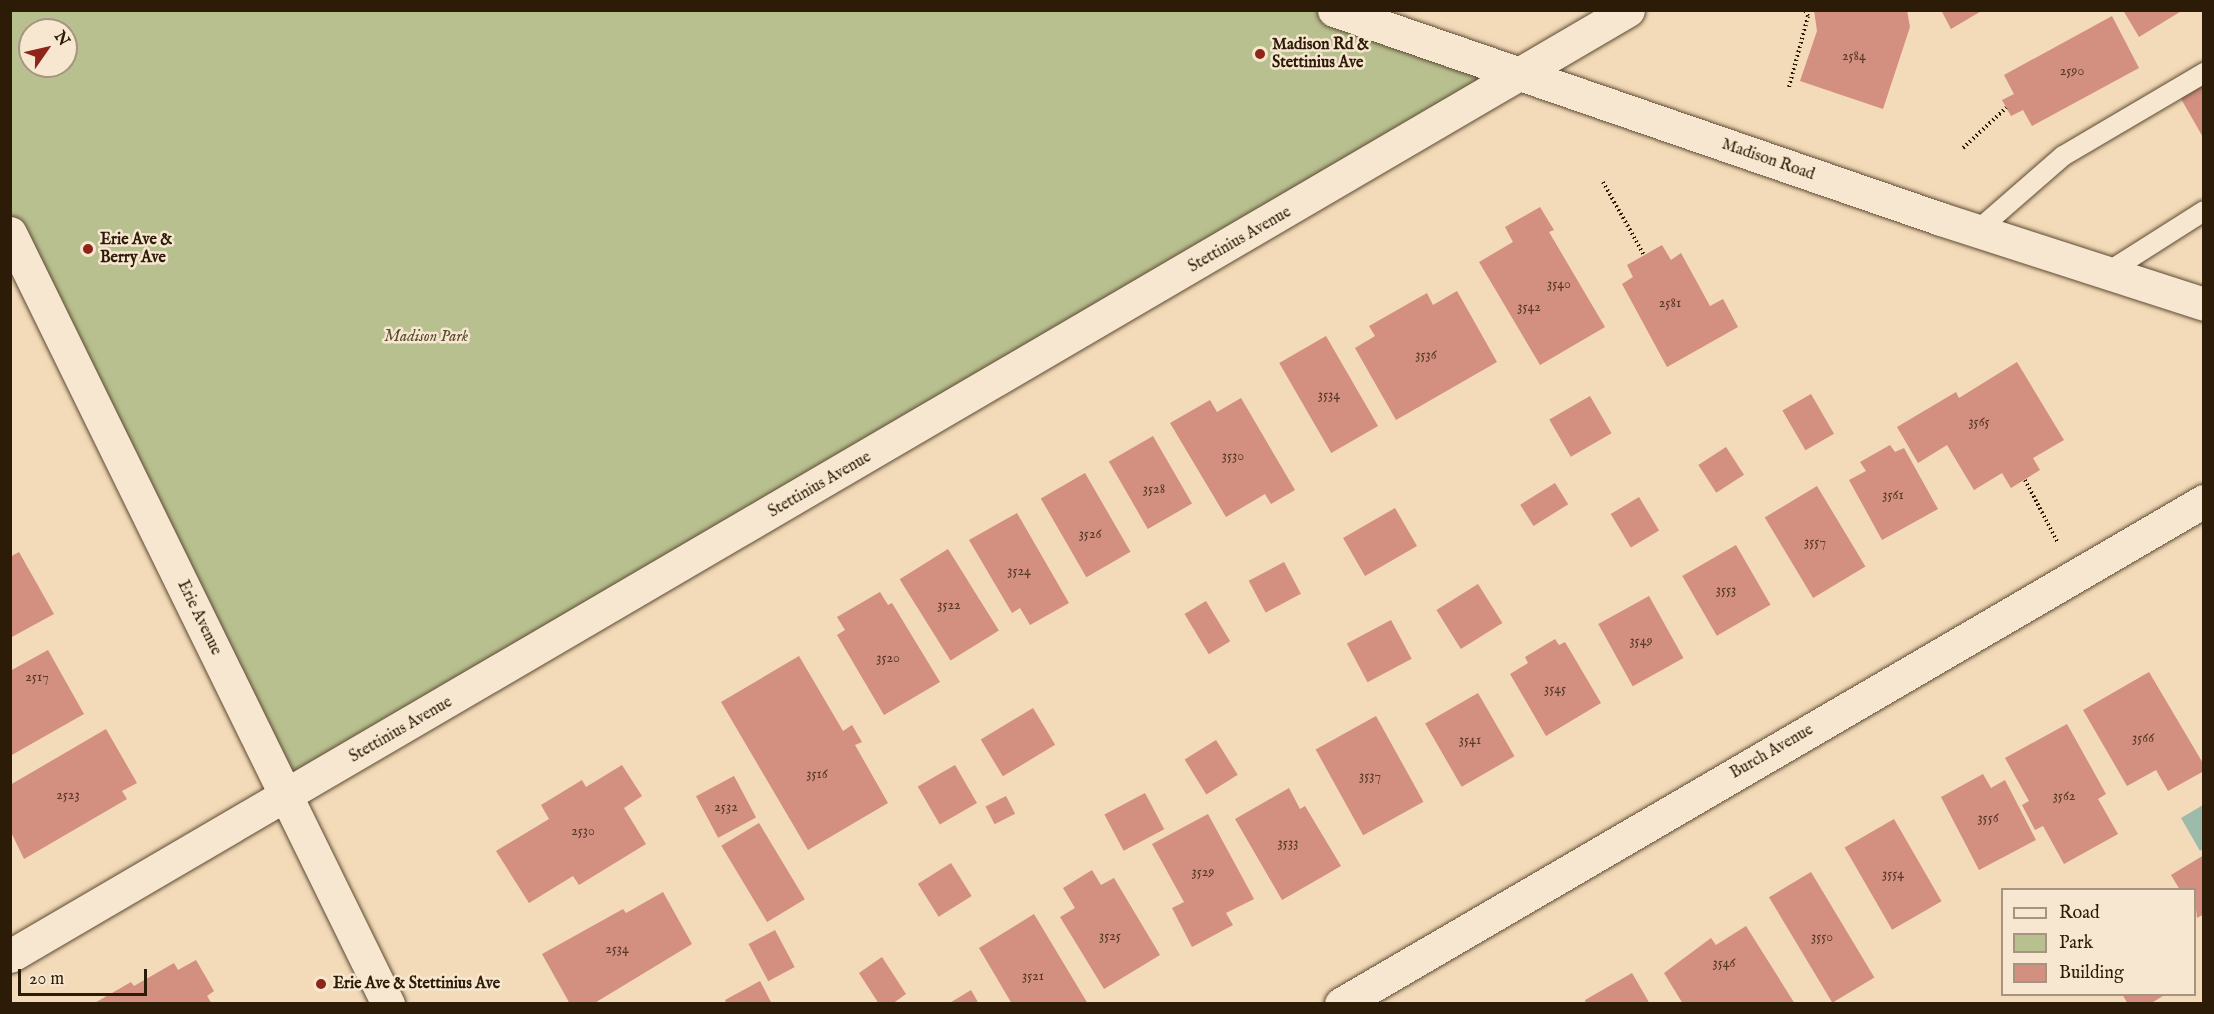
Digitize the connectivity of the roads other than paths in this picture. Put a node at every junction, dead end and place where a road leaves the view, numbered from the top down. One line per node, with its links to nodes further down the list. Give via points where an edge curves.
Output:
1 (1334, 10): 4 (street, Madison Road)
2 (1628, 10): 4 (street, Stettinius Avenue)
3 (2204, 73): 6 (lane, via 2063,156)
4 (1518, 74): 6 (street, Madison Road); 11 (street, Stettinius Avenue)
5 (2204, 212): 8 (lane)
6 (1977, 231): 8 (street, Madison Road)
7 (10, 232): 11 (street, Erie Avenue)
8 (2108, 272): 9 (street, Madison Road)
9 (2204, 304)
10 (2204, 501): 14 (street, Burch Avenue)
11 (287, 797): 12 (street, Stettinius Avenue); 13 (street, Erie Avenue)
12 (10, 956)
13 (388, 1004)
14 (1341, 1004)

